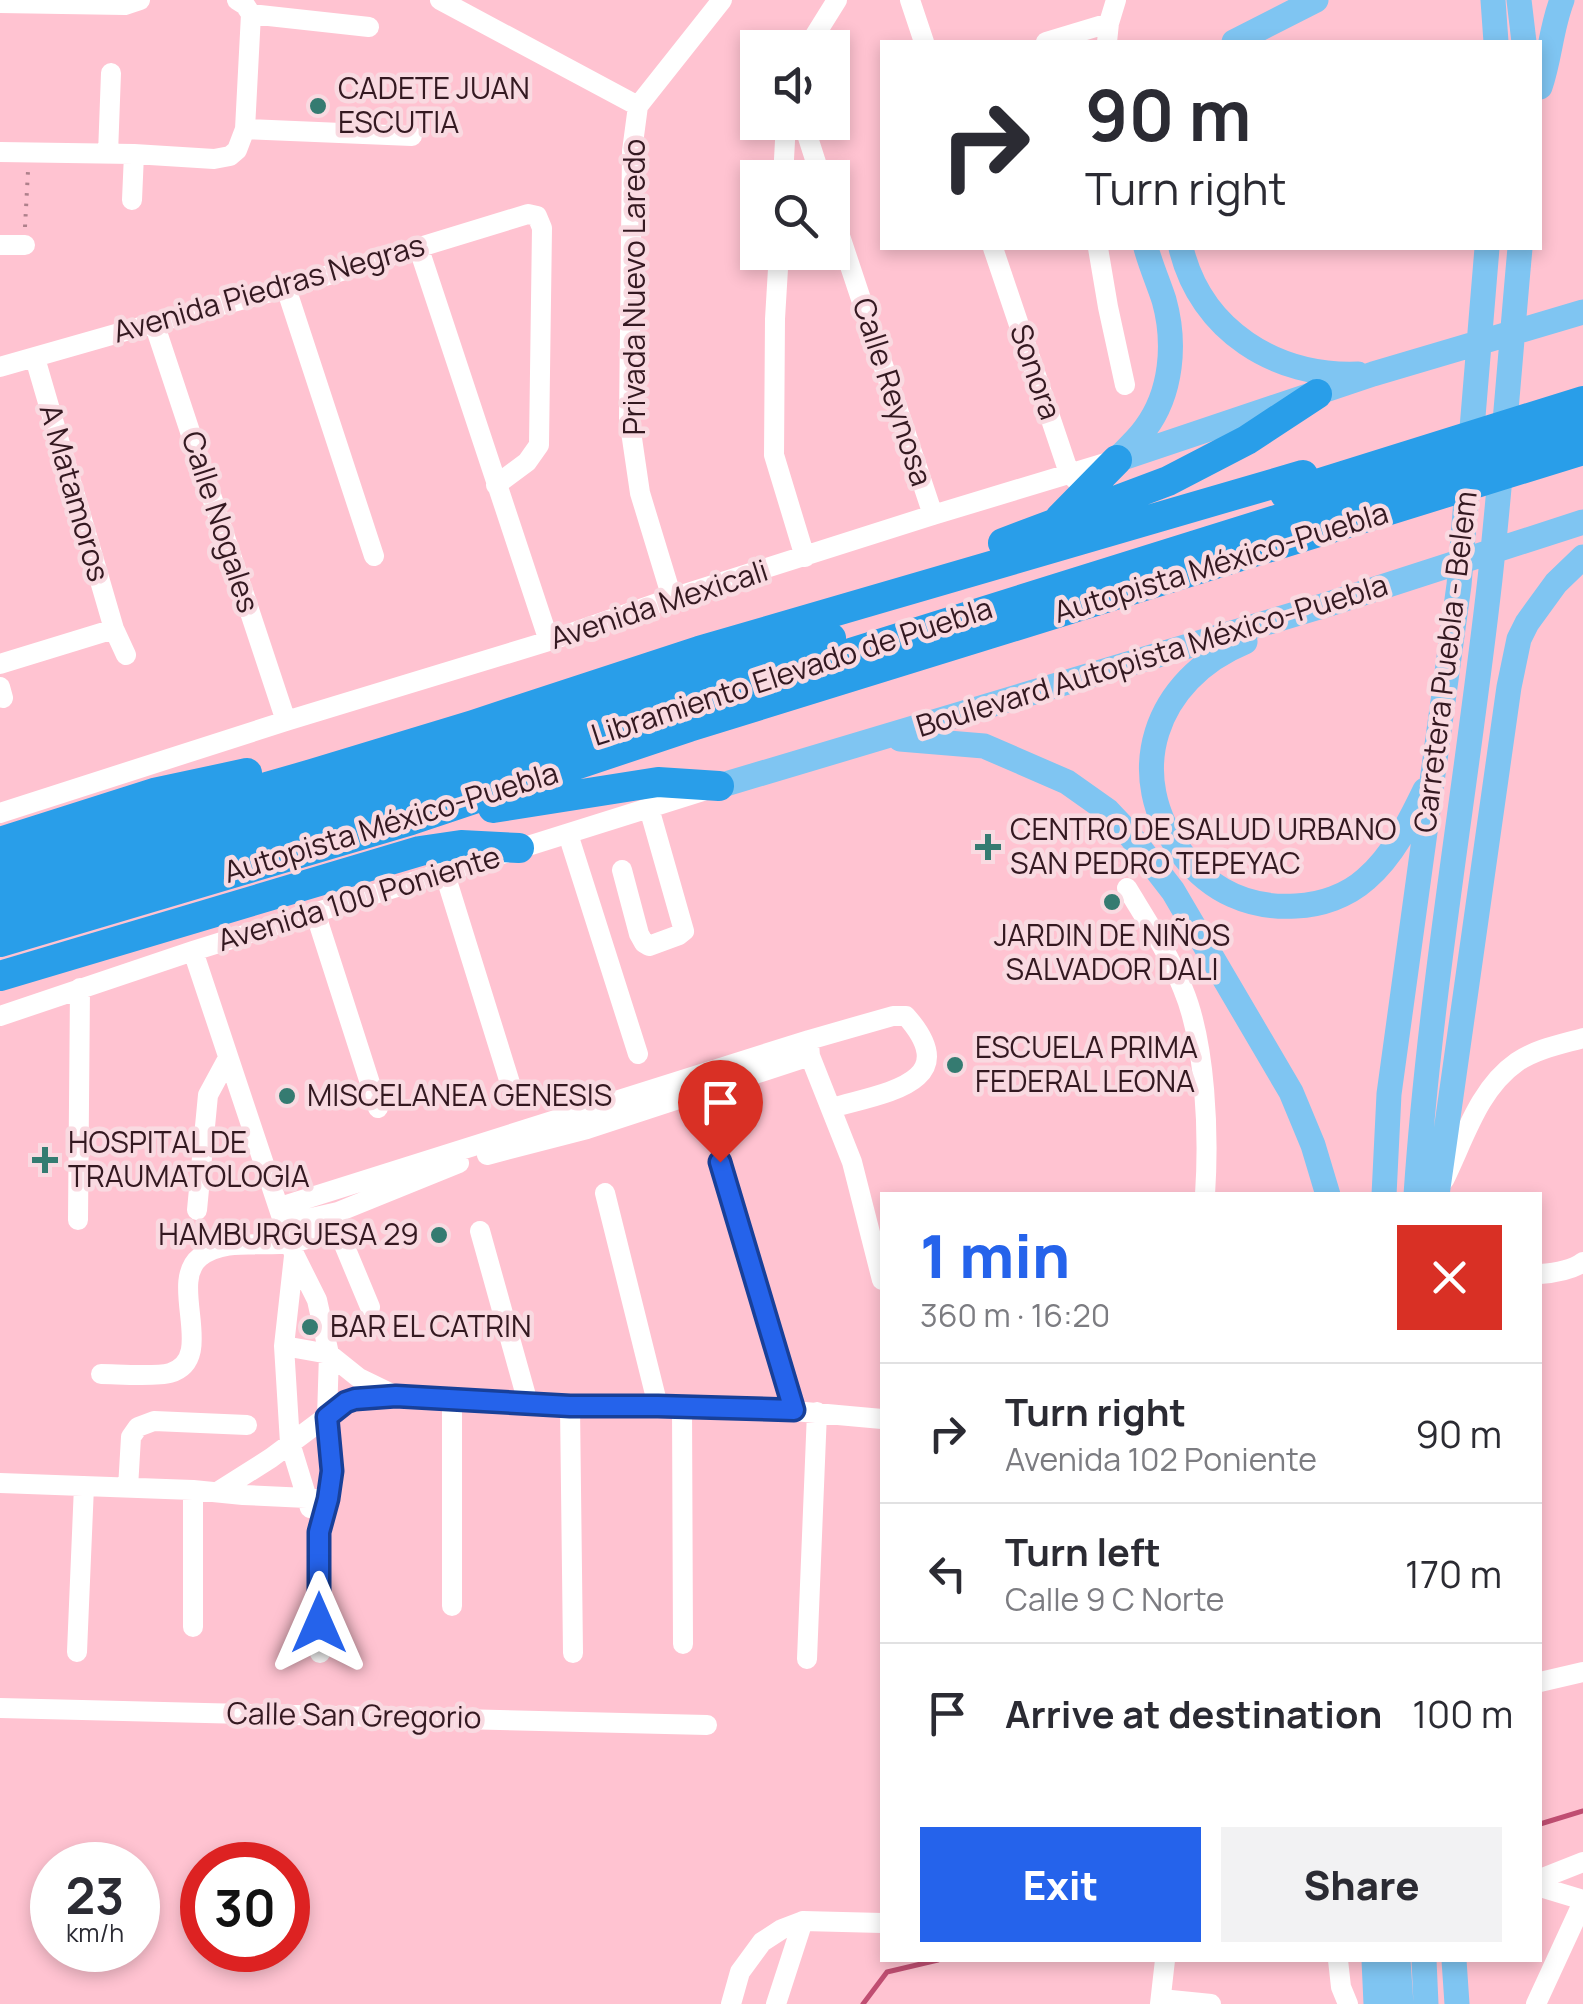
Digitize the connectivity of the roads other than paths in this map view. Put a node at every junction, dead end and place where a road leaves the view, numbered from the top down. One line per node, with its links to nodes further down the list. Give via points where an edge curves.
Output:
1 (140, 0): 9 (street)
2 (440, 0): 22 (street)
3 (722, 0): 22 (street, Privada Nuevo Laredo)
4 (837, 0): 13 (street)
5 (910, 0): 15 (street)
6 (1116, 0): 14 (street)
7 (1316, 0): 17 (main road)
8 (1562, 0): 21 (main road)
9 (0, 3)
10 (1507, 6): 18 (main road); 19 (main road)
11 (244, 7): 12 (street); 23 (street)
12 (369, 27)
13 (818, 30)
14 (1108, 33): 16 (street)
15 (923, 40)
16 (1060, 40)
17 (1238, 40)
18 (1497, 40)
19 (1523, 40)
20 (111, 73): 26 (street)
21 (1542, 82)
22 (638, 106): 61 (street, Privada Nuevo Laredo, via 629,418 640,494)
23 (245, 129): 24 (street); 27 (street, via 230,156)
24 (412, 136)
25 (0, 152): 26 (street)
26 (108, 154): 27 (street)
27 (134, 154): 28 (street)
28 (132, 200)
29 (0, 245): 30 (street)
30 (24, 245)
31 (418, 246): 40 (street, Avenida Piedras Negras); 54 (street); 54 (street, Avenida Piedras Negras, via 528,214 542,228 539,445 528,462)
32 (994, 250): 53 (street, Sonora)
33 (1098, 250): 46 (street)
34 (1147, 250): 52 (main road, via 1168,320 1171,358 1154,414)
35 (1182, 250): 45 (main road, via 1208,305 1253,349 1304,369)
36 (1487, 250): 71 (main road, Carretera Puebla - Belem, via 1459,586)
37 (1520, 250): 102 (main road, Carretera Puebla - Belem, via 1490,578 1426,1088)
38 (850, 266): 55 (street, Calle Reynosa)
39 (778, 270): 59 (street, via 774,456)
40 (286, 288): 42 (street, Avenida Piedras Negras); 58 (street)
41 (1583, 312): 45 (main road)
42 (154, 322): 43 (street, Avenida Piedras Negras); 69 (street, Calle Nogales)
43 (35, 358): 44 (street, Avenida Piedras Negras); 63 (street, A Matamoros)
44 (0, 367)
45 (1373, 374): 48 (main road)
46 (1125, 385)
47 (1583, 390): 65 (highway, Autopista México-Puebla)
48 (1317, 394): 52 (main road); 57 (highway, via 1210,461)
49 (1583, 401): 83 (highway, Libramiento Elevado de Puebla)
50 (1583, 424): 85 (highway, Libramiento Elevado de Puebla)
51 (1583, 450): 75 (highway, Autopista México-Puebla, via 690,726)
52 (1117, 460): 53 (highway)
53 (1078, 482): 55 (street, Avenida Mexicali); 57 (highway)
54 (496, 484): 64 (street)
55 (933, 514): 59 (street, Avenida Mexicali)
56 (1583, 522): 62 (main road, Boulevard Autopista México-Puebla)
57 (1054, 525): 65 (highway, via 728,635)
58 (374, 556)
59 (806, 557): 61 (street, Avenida Mexicali)
60 (1583, 557): 103 (main road, via 1556,583 1519,640)
61 (672, 598): 64 (street, Avenida Mexicali)
62 (1328, 604): 70 (main road, Boulevard Autopista México-Puebla); 71 (main road, via 1222,652 1191,675 1170,704 1156,734 1152,773 1161,818 1177,848 1206,880 1244,900 1274,907 1332,899 1358,886 1385,858)
63 (114, 629): 66 (street, A Matamoros); 67 (street)
64 (549, 641): 69 (street, Avenida Mexicali)
65 (700, 652): 68 (highway, Autopista México-Puebla)
66 (126, 655)
67 (0, 664)
68 (594, 684): 77 (highway, via 154,793); 79 (highway, Autopista México-Puebla, via 472,726)
69 (286, 721): 74 (street, Avenida Mexicali)
70 (885, 738): 72 (main road, Boulevard Autopista México-Puebla); 101 (main road, via 984,746 1067,782 1125,829 1173,891 1291,1092)
71 (1436, 762): 99 (main road, Carretera Puebla - Belem, via 1389,1094)
72 (719, 786): 73 (street, Avenida 100 Poniente); 75 (highway, via 658,782)
73 (649, 808): 76 (street, Avenida 100 Poniente); 80 (street, via 684,932 644,943)
74 (0, 813)
75 (411, 820): 86 (highway, Autopista México-Puebla)
76 (568, 834): 78 (street, Avenida 100 Poniente); 93 (street)
77 (0, 842)
78 (519, 848): 81 (street, Avenida 100 Poniente); 88 (highway, via 420,851)
79 (0, 863)
80 (622, 870)
81 (444, 871): 84 (street, Avenida 100 Poniente); 95 (street)
82 (1127, 888): 100 (street, via 1184,990 1196,1032)
83 (0, 893)
84 (315, 912): 87 (street, Avenida 100 Poniente); 96 (street)
85 (0, 919)
86 (0, 942)
87 (193, 951): 89 (street, Avenida 100 Poniente); 94 (street)
88 (0, 976)
89 (80, 988): 90 (street, Avenida 100 Poniente); 107 (street)
90 (0, 1016)
91 (1583, 1038): 104 (street, via 1530,1055 1496,1081)
92 (809, 1048): 97 (street); 97 (street, via 893,1016 906,1016 922,1040 928,1060 917,1080); 108 (street)
93 (638, 1054)
94 (228, 1058): 106 (street, via 208,1095); 108 (street)
95 (510, 1083)
96 (378, 1108)
97 (832, 1108): 111 (street)
98 (720, 1162): 123 (street)
99 (1383, 1191)
100 (1204, 1192)
101 (1327, 1192)
102 (1430, 1192)
103 (1430, 1192)
104 (1431, 1192)
105 (605, 1193): 121 (street)
106 (197, 1210)
107 (78, 1220)
108 (287, 1232): 113 (street, via 340,1236); 114 (street); 115 (street, via 317,1300); 116 (street, via 197,1259 189,1272 193,1336 185,1364 170,1373)
109 (480, 1232): 119 (street)
110 (1583, 1262): 112 (street)
111 (880, 1272)
112 (1542, 1274)
113 (370, 1307)
114 (284, 1346): 115 (street); 128 (street)
115 (328, 1354): 117 (street); 125 (street)
116 (100, 1374)
117 (396, 1396): 118 (street); 125 (street, via 355,1399)
118 (452, 1398): 119 (street); 135 (street)
119 (528, 1404): 120 (street)
120 (570, 1406): 121 (street); 139 (street)
121 (658, 1406): 122 (street)
122 (682, 1407): 123 (street); 137 (street)
123 (794, 1410): 124 (street)
124 (817, 1412): 126 (street); 141 (street)
125 (327, 1417): 128 (street); 134 (street, via 332,1471)
126 (880, 1419)
127 (248, 1425): 131 (street, via 154,1421 138,1427 131,1437)
128 (290, 1443): 133 (street); 134 (street)
129 (0, 1483): 130 (street)
130 (84, 1486): 131 (street); 138 (street)
131 (128, 1488): 132 (street)
132 (193, 1490): 133 (street); 136 (street)
133 (219, 1491): 134 (street)
134 (317, 1499): 140 (street)
135 (452, 1606)
136 (193, 1627)
137 (683, 1644)
138 (77, 1652)
139 (572, 1652)
140 (320, 1653)
141 (807, 1658)
142 (1583, 1672): 143 (street)
143 (1542, 1682)
144 (0, 1708): 145 (street, Calle San Gregorio)
145 (707, 1725)
146 (1583, 1862): 147 (street)
147 (1542, 1877)
148 (1542, 1887): 149 (street)
149 (1583, 1901): 167 (street)
150 (879, 1917): 151 (street)
151 (803, 1921): 159 (street, via 762,1942 740,1972); 160 (street)
152 (1164, 1962): 158 (street)
153 (1338, 1962): 162 (street)
154 (1374, 1962): 163 (main road)
155 (1398, 1962): 164 (main road)
156 (1424, 1962): 165 (main road)
157 (1454, 1962): 166 (main road)
158 (1160, 2001): 161 (street)
159 (731, 2004)
160 (776, 2004)
161 (1211, 2004)
162 (1348, 2004)
163 (1376, 2004)
164 (1401, 2004)
165 (1426, 2004)
166 (1457, 2004)
167 (1536, 2004)

